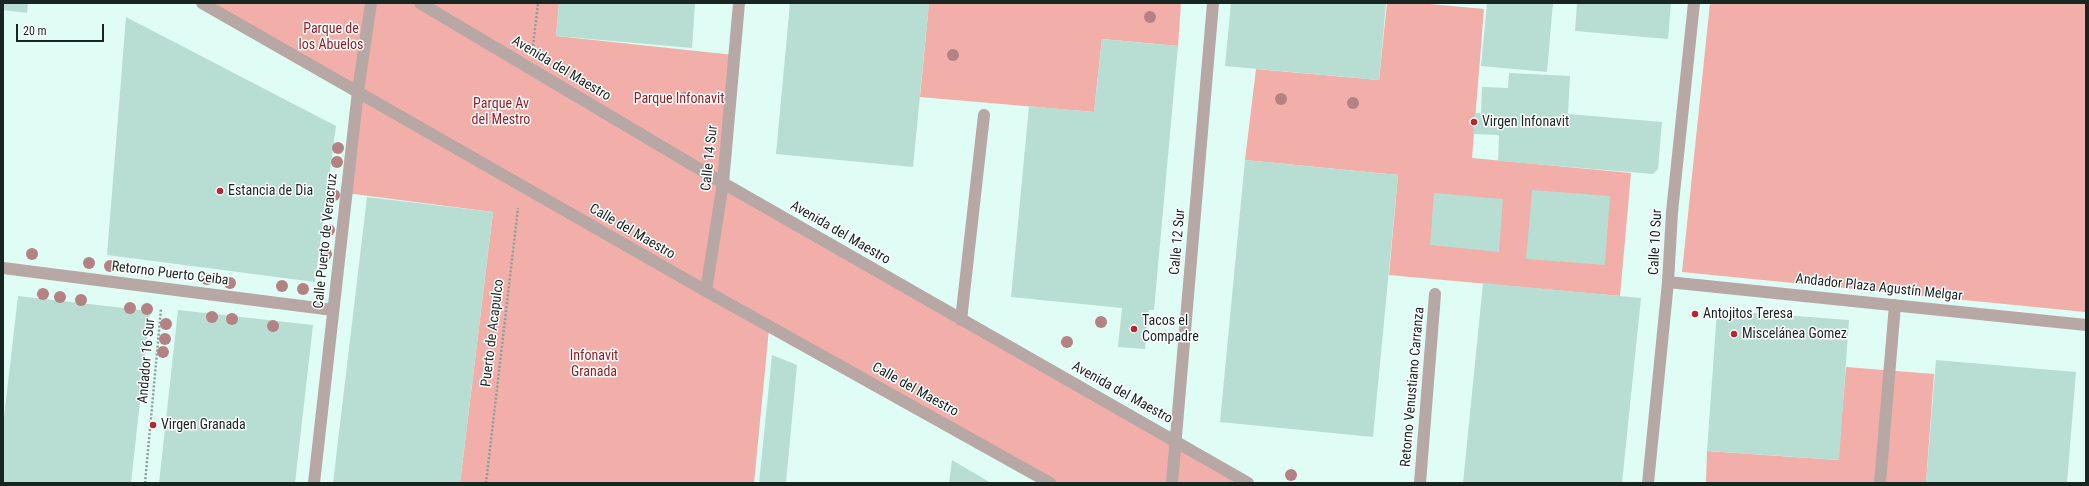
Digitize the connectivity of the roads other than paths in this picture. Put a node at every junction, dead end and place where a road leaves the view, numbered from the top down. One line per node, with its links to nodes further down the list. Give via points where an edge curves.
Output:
1 (202, 3): 7 (street, Calle del Maestro)
2 (371, 3): 7 (street, Calle Puerto de Veracruz)
3 (420, 3): 9 (street, Avenida del Maestro)
4 (739, 3): 9 (street, Calle 14 Sur)
5 (1213, 3): 18 (street, Calle 12 Sur)
6 (1694, 3): 11 (street, Calle 10 Sur, via 1672,212)
7 (358, 92): 12 (street, Calle del Maestro); 15 (street, Calle Puerto de Veracruz)
8 (984, 115): 16 (street)
9 (723, 183): 12 (street, Calle 14 Sur); 16 (street, Avenida del Maestro)
10 (3, 268): 15 (street, Retorno Puerto Ceiba)
11 (1668, 282): 14 (street, Andador Plaza Agustín Melgar); 24 (street, Calle 10 Sur)
12 (706, 291): 20 (street, Calle del Maestro)
13 (1435, 294): 23 (street, Retorno Venustiano Carranza)
14 (1895, 305): 17 (street, Andador Plaza Agustín Melgar); 25 (street)
15 (333, 310): 19 (street, Calle Puerto de Veracruz)
16 (961, 320): 18 (street, Avenida del Maestro)
17 (2086, 325)
18 (1175, 440): 21 (street, Calle 12 Sur); 22 (street, Avenida del Maestro)
19 (314, 483)
20 (1050, 483)
21 (1172, 483)
22 (1248, 483)
23 (1420, 483)
24 (1648, 483)
25 (1880, 483)

